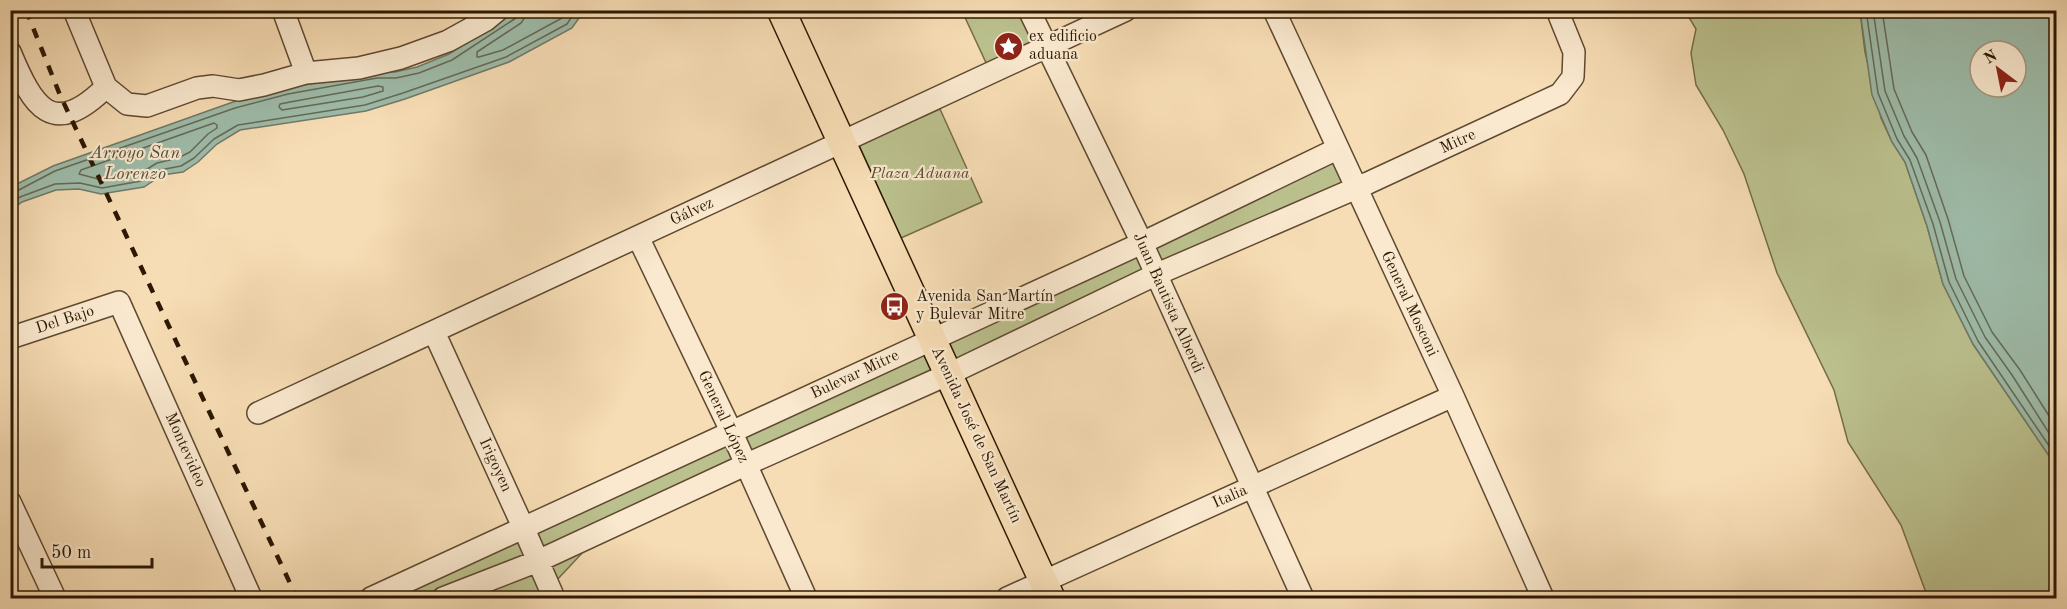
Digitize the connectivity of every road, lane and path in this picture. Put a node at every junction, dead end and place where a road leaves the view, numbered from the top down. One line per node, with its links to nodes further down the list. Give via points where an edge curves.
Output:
1 (74, 10): 12 (street)
2 (283, 10): 11 (street)
3 (498, 10): 11 (street, via 448,41 401,58)
4 (781, 10): 13 (main road, Avenida José de San Martín)
5 (1029, 10): 9 (street, Juan Bautista Alberdi)
6 (1126, 10): 9 (street, Gálvez)
7 (1274, 10): 14 (street, General Mosconi)
8 (1557, 10): 15 (street, Mitre, via 1574,52 1574,77 1560,94)
9 (1047, 48): 13 (street, Gálvez); 17 (street, Juan Bautista Alberdi)
10 (10, 52): 12 (street, via 31,96 46,110 61,116 80,110)
11 (306, 74): 12 (street, via 239,90 197,88 147,106 127,104)
12 (106, 87)
13 (842, 143): 16 (street, Gálvez); 22 (main road, Avenida José de San Martín)
14 (1337, 149): 15 (street, General Mosconi); 17 (street, Bulevar Mitre)
15 (1354, 188): 18 (street); 24 (street, General Mosconi)
16 (638, 237): 20 (street, Gálvez); 26 (street, General López)
17 (1142, 243): 18 (street, Juan Bautista Alberdi); 22 (street, Bulevar Mitre)
18 (1155, 275): 23 (street); 28 (street, Juan Bautista Alberdi)
19 (119, 302): 21 (street, Del Bajo); 34 (street, Montevideo)
20 (434, 332): 25 (street, Gálvez); 30 (street, Irigoyen)
21 (10, 338)
22 (932, 338): 23 (main road, Avenida José de San Martín); 26 (street, Bulevar Mitre)
23 (949, 374): 27 (street); 32 (main road, Avenida José de San Martín)
24 (1453, 396): 28 (street, Italia); 41 (street, General Mosconi)
25 (258, 413)
26 (732, 433): 27 (street, General López); 30 (street, Bulevar Mitre)
27 (745, 465): 31 (street); 38 (street, General López)
28 (1251, 488): 32 (street, Italia); 40 (street, Juan Bautista Alberdi)
29 (12, 508): 33 (street)
30 (524, 529): 31 (street, Irigoyen); 35 (street, Bulevar Mitre)
31 (538, 561): 36 (street); 37 (street, Irigoyen)
32 (1047, 590): 39 (street, Italia)
33 (55, 598)
34 (251, 598)
35 (371, 598)
36 (443, 598)
37 (554, 598)
38 (806, 598)
39 (1007, 598)
40 (1303, 598)
41 (1543, 598)

